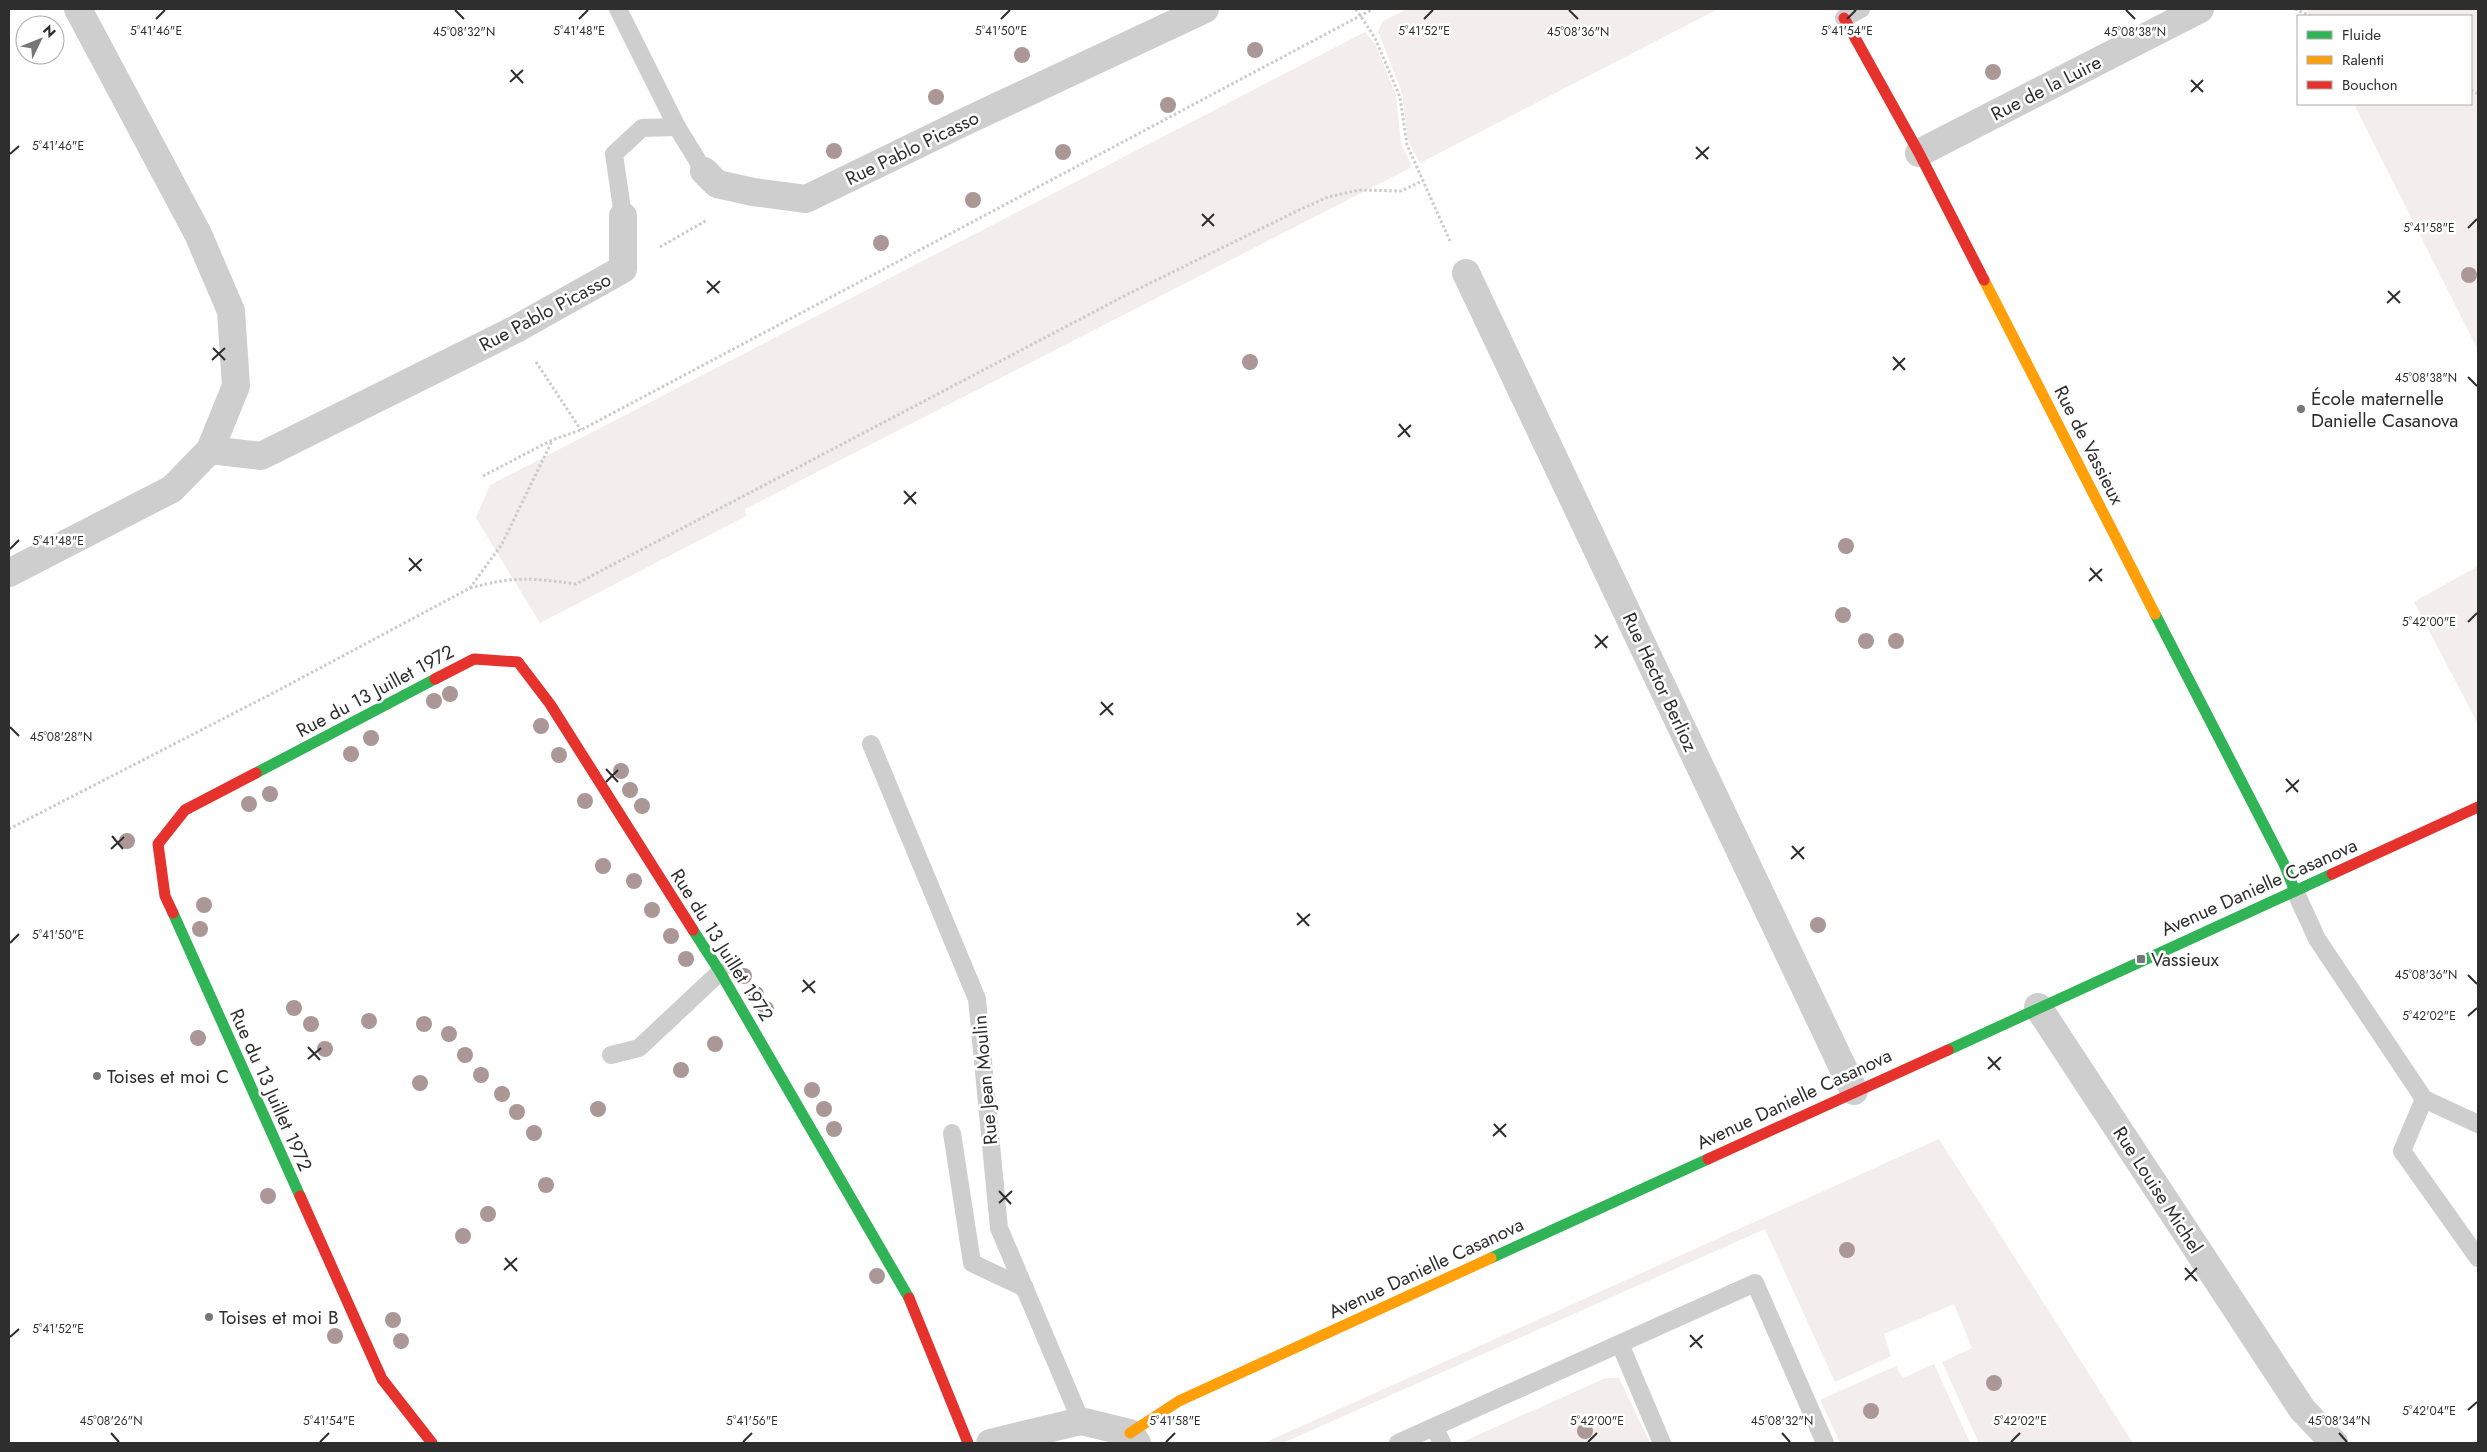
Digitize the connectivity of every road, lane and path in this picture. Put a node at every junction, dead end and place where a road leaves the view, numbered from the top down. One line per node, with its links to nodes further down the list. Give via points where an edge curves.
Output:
1 (78, 9): 23 (street, via 198,234 230,311 236,386)
2 (618, 9): 12 (lane)
3 (1205, 9): 16 (street, Rue Pablo Picasso, via 806,199)
4 (1356, 9): 9 (path)
5 (1373, 9): 9 (path)
6 (1861, 9): 11 (lane)
7 (2200, 9): 13 (street, Rue de la Luire)
8 (2295, 9): 10 (path)
9 (1361, 15): 15 (path, via 1375,38 1400,96 1407,145); 21 (path)
10 (2309, 15)
11 (1844, 18): 13 (street, Rue de Vassieux)
12 (677, 127): 14 (lane, Rue Pablo Picasso); 17 (lane, Rue Pablo Picasso, via 642,128 614,154)
13 (1919, 153): 30 (street, Rue de Vassieux)
14 (704, 171): 16 (street, Rue Pablo Picasso, via 717,184)
15 (1422, 181): 19 (path); 26 (path, via 1401,191 1359,190 1328,197 1301,209 1128,294 576,584 533,578 503,579)
16 (753, 192): 18 (path)
17 (623, 216): 18 (street, Rue Pablo Picasso)
18 (623, 269): 20 (street, Rue Pablo Picasso)
19 (1466, 273): 34 (street, Rue Hector Berlioz)
20 (516, 329): 21 (path); 23 (street, Rue Pablo Picasso, via 261,456)
21 (581, 430): 22 (path)
22 (552, 440): 24 (path); 26 (path, via 502,544)
23 (210, 450): 25 (street, via 172,489)
24 (483, 476)
25 (9, 573)
26 (470, 588): 29 (path, via 268,696)
27 (871, 744): 39 (lane, Rue Jean Moulin, via 977,999 1000,1228)
28 (2478, 807): 30 (street, Avenue Danielle Casanova)
29 (9, 828)
30 (2295, 891): 32 (street, Avenue Danielle Casanova); 35 (lane, via 2317,939)
31 (720, 972): 33 (lane, via 639,1048); 44 (street, Rue du 13 Juillet 1972, via 550,704 518,662 474,659 185,810 158,844 165,896 382,1380); 45 (street, Rue du 13 Juillet 1972, via 905,1288)
32 (2038, 1007): 34 (street, Avenue Danielle Casanova); 51 (street, Rue Louise Michel, via 2302,1409)
33 (610, 1055)
34 (1854, 1091): 43 (street, Avenue Danielle Casanova, via 1179,1401)
35 (2424, 1099): 36 (lane); 38 (lane, via 2402,1151)
36 (2478, 1124)
37 (952, 1134): 39 (lane, via 972,1263)
38 (2478, 1258)
39 (1025, 1288): 41 (lane, Rue Jean Moulin)
40 (1620, 1344): 42 (lane); 49 (lane); 50 (lane, via 1755,1283)
41 (1081, 1421): 43 (street); 46 (street)
42 (1434, 1427): 47 (lane); 48 (lane)
43 (1134, 1438)
44 (432, 1443)
45 (968, 1443)
46 (990, 1443)
47 (1398, 1443)
48 (1442, 1443)
49 (1662, 1443)
50 (1825, 1443)
51 (2334, 1443)

